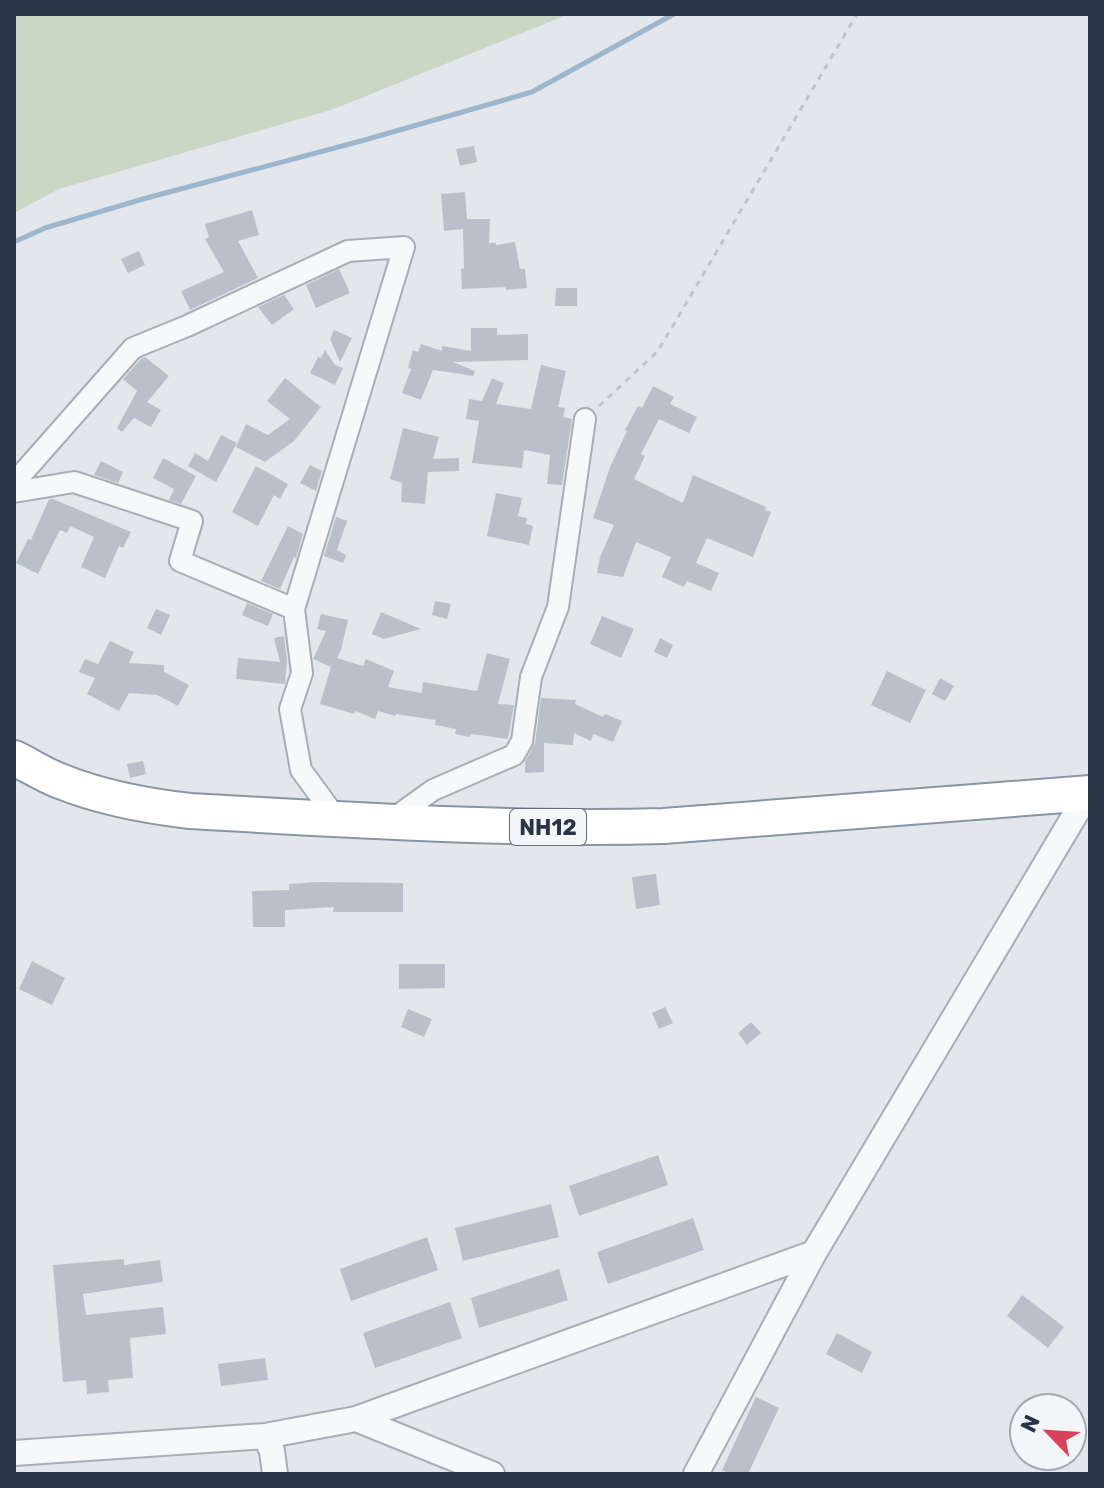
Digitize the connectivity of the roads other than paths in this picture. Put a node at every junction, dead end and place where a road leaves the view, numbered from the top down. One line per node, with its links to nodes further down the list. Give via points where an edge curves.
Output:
1 (585, 419): 8 (street, via 558,607 531,677 522,741 514,755 433,790)
2 (14, 483): 4 (street, via 133,348 348,251 404,247)
3 (14, 492): 4 (street, via 74,482 192,521 180,561)
4 (294, 609): 7 (street, via 302,673 290,709 301,770)
5 (14, 758): 7 (highway, NH12, via 57,780 139,804)
6 (1089, 793): 8 (highway, NH12, via 664,826); 9 (street)
7 (337, 819): 8 (highway, NH12)
8 (388, 822)
9 (814, 1253): 10 (street); 15 (street)
10 (356, 1419): 11 (street); 14 (street)
11 (265, 1436): 12 (street); 13 (street)
12 (14, 1453)
13 (275, 1474)
14 (492, 1474)
15 (696, 1474)

